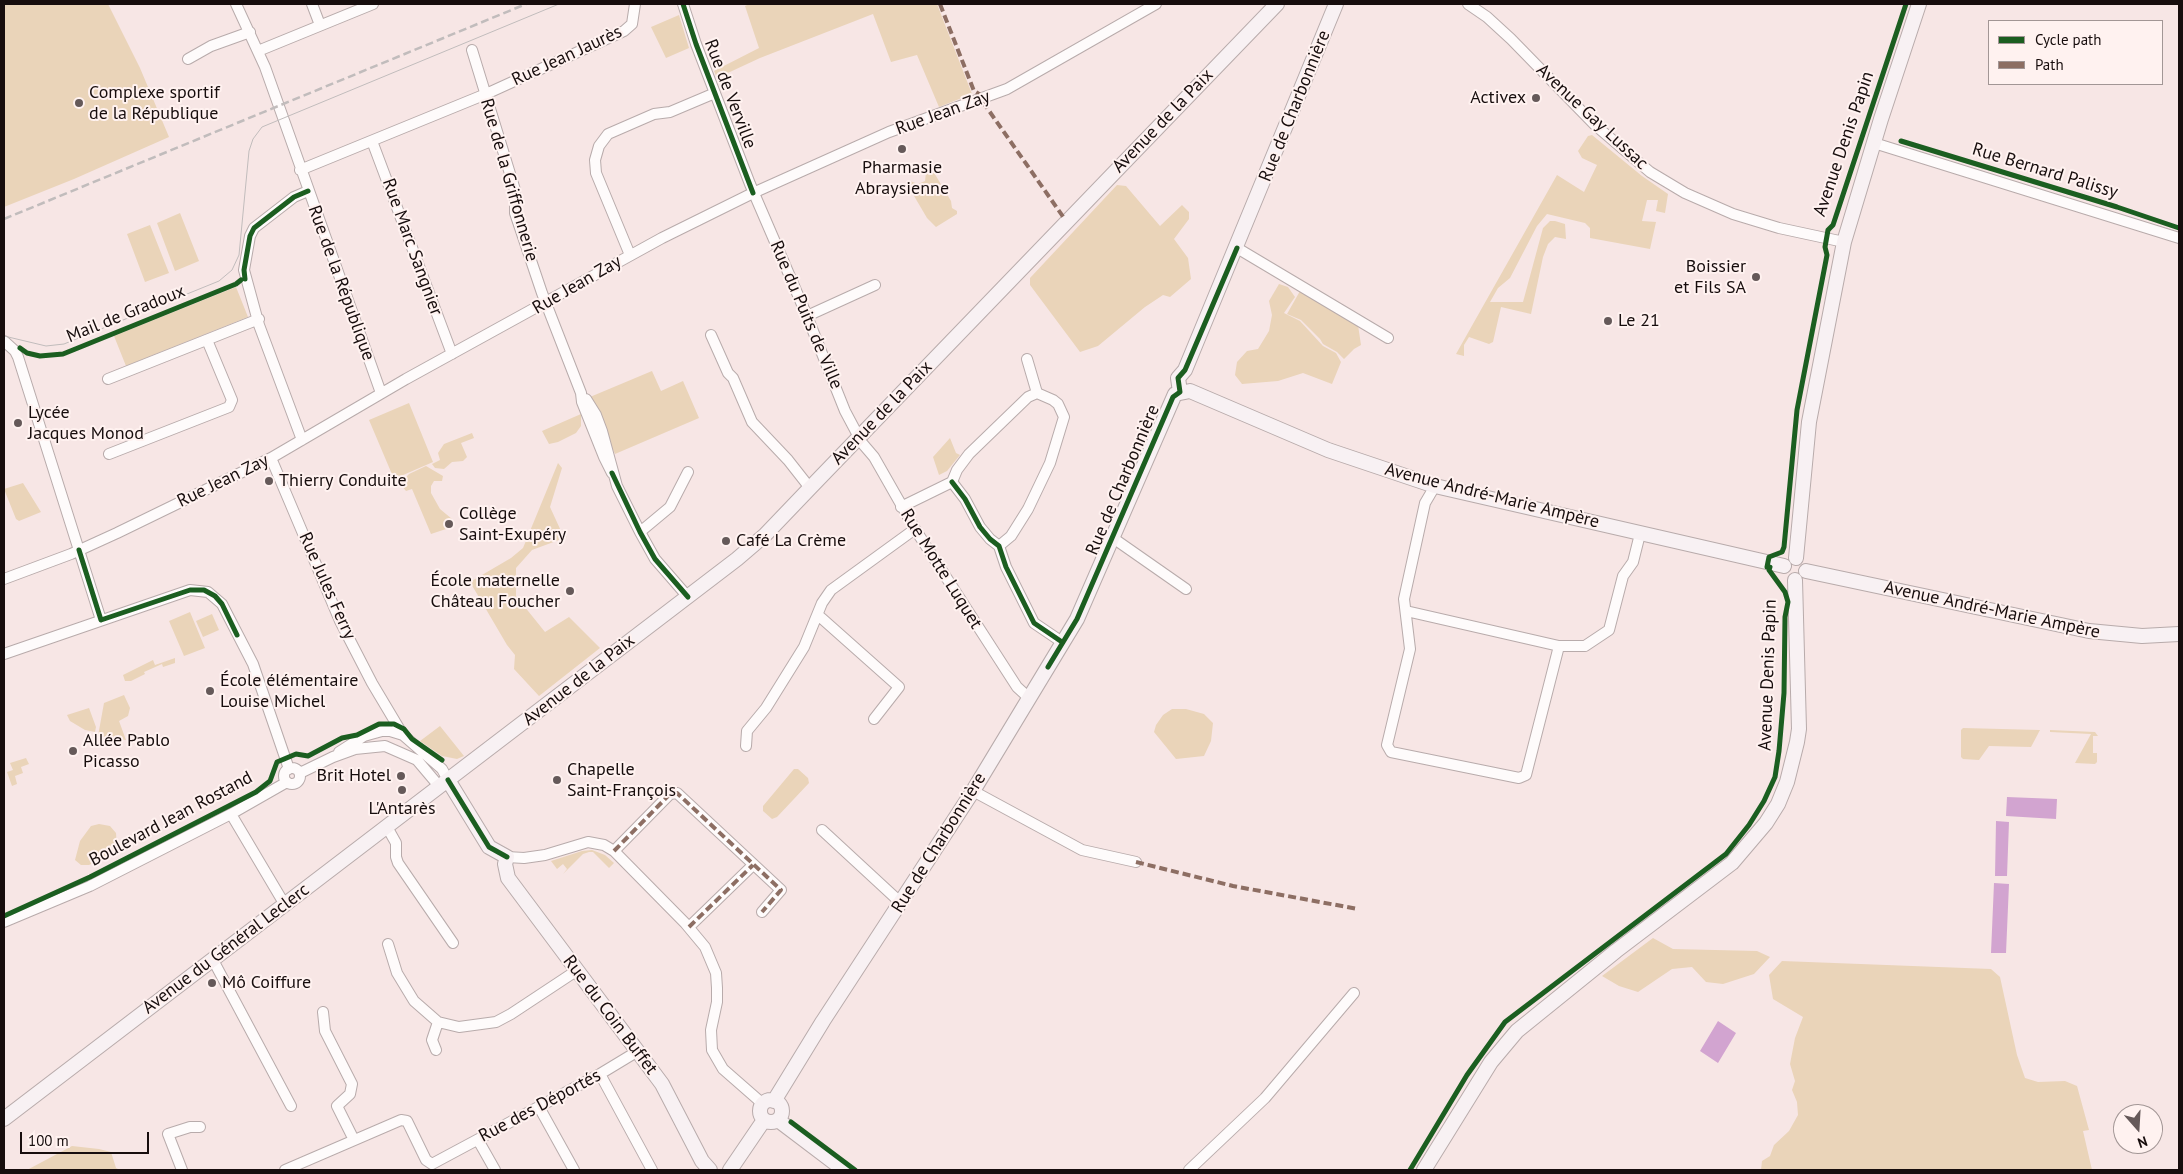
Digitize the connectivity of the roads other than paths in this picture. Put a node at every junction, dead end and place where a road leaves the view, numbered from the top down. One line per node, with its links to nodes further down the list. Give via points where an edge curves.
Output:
1 (238, 4): 12 (street, Rue de la République)
2 (312, 4): 11 (street)
3 (373, 4): 11 (street)
4 (635, 4): 17 (street, Rue Jean Jaurès, via 634,19 628,28)
5 (683, 4): 16 (street, Rue de Verville)
6 (1156, 4): 22 (street, Rue Jean Zay, via 1007,89 889,132)
7 (1277, 4): 41 (main road, Avenue de la Paix)
8 (1336, 4): 25 (main road, Rue de Charbonnière)
9 (1468, 4): 24 (street, Avenue Gay Lussac, via 1505,34 1594,125 1650,172 1685,193 1733,214)
10 (1919, 4): 19 (main road, Avenue Denis Papin)
11 (320, 25): 14 (street)
12 (250, 32): 14 (street, Rue de la République); 15 (street, via 211,46)
13 (472, 50): 17 (street, Rue de la Griffonnerie)
14 (258, 51): 20 (street, Rue de la République)
15 (188, 59)
16 (715, 93): 22 (street, Rue de Verville); 26 (street, via 608,134 599,146 596,173)
17 (486, 94): 18 (street, Rue Jean Jaurès); 28 (street, Rue de la Griffonnerie, via 515,190 515,213)
18 (372, 141): 20 (street, Rue Jean Jaurès); 35 (street, Rue Marc Sangnier)
19 (1874, 143): 23 (street, Rue Bernard Palissy); 24 (main road, Avenue Denis Papin)
20 (300, 170): 21 (street, Rue de la République)
21 (308, 191): 30 (street, via 294,197 254,228 250,236 244,270); 39 (street, Rue de la République)
22 (753, 193): 26 (street, Rue Jean Zay); 29 (street, Rue du Puits de Ville)
23 (2179, 238)
24 (1844, 242): 56 (main road, Avenue Denis Papin, via 1809,422)
25 (1237, 248): 32 (street, via 1373,333); 38 (main road, Rue de Charbonnière, via 1186,370 1178,378)
26 (630, 255): 28 (street, Rue Jean Zay)
27 (874, 285): 29 (street)
28 (547, 303): 35 (street, Rue Jean Zay); 51 (street, Rue de la Griffonnerie, via 604,457)
29 (808, 316): 41 (street, Rue du Puits de Ville, via 845,411)
30 (259, 319): 33 (street); 42 (street)
31 (711, 335): 48 (street, via 750,419)
32 (1388, 338)
33 (207, 340): 37 (street); 43 (street, via 232,400 229,407)
34 (4, 341): 55 (street, via 15,351)
35 (452, 354): 39 (street, Rue Jean Zay)
36 (1027, 359): 40 (street)
37 (108, 380)
38 (1180, 392): 47 (main road, Avenue André-Marie Ampère, via 1190,391 1328,450); 53 (main road, Rue de Charbonnière, via 1173,396)
39 (381, 393): 42 (street, Rue Jean Zay)
40 (1037, 394): 46 (street, via 1028,397 969,454); 54 (street, via 1058,404 1064,417 1063,425 1050,463 1028,509 1011,536)
41 (859, 436): 48 (main road, Avenue de la Paix); 49 (street, Rue Motte Luquet)
42 (302, 440): 44 (street, Rue Jean Zay)
43 (109, 454)
44 (271, 458): 55 (street, Rue Jean Zay); 71 (street, Rue Jules Ferry, via 340,621)
45 (688, 472): 51 (street, via 670,507)
46 (952, 482): 49 (street); 54 (street, via 980,527)
47 (1435, 486): 52 (main road, Avenue André-Marie Ampère); 63 (street, via 1426,503 1404,599)
48 (810, 488): 62 (main road, Avenue de la Paix, via 751,547)
49 (902, 507): 50 (street, Rue Motte Luquet)
50 (915, 529): 64 (street, via 831,590); 70 (street, Rue Motte Luquet, via 1017,687)
51 (640, 532): 62 (street, Rue de la Griffonnerie, via 655,559)
52 (1640, 534): 57 (main road, Avenue André-Marie Ampère); 68 (street, via 1633,562 1623,576 1609,630 1585,646)
53 (1113, 538): 61 (street); 67 (main road, Rue de Charbonnière, via 1077,619)
54 (999, 546): 67 (street, via 1034,623)
55 (79, 550): 59 (street, Rue Jean Zay); 65 (street)
56 (1796, 558): 57 (main road); 58 (main road, via 1804,562)
57 (1784, 566): 60 (main road, via 1786,576)
58 (1806, 571): 60 (main road); 66 (main road, Avenue André-Marie Ampère, via 2089,632 2142,636)
59 (4, 580)
60 (1795, 580): 122 (main road, Avenue Denis Papin, via 1797,742 1787,782 1766,824 1732,863 1517,1031 1488,1068)
61 (1186, 589)
62 (688, 597): 81 (main road, Avenue de la Paix)
63 (1406, 611): 68 (street); 68 (street, via 1410,649 1387,745 1391,752 1519,778 1526,775)
64 (818, 615): 72 (street, via 899,687); 75 (street, via 799,655 766,708 747,731)
65 (101, 620): 69 (street); 78 (street, via 190,590 204,590 215,596 256,671)
66 (2179, 634)
67 (1062, 642): 70 (main road, Rue de Charbonnière)
68 (1559, 646)
69 (4, 654)
70 (1029, 698): 82 (main road, Rue de Charbonnière)
71 (389, 711): 73 (street, Rue Jules Ferry); 74 (street, Rue Jules Ferry)
72 (874, 719)
73 (390, 731): 74 (street); 76 (street, Rue Jules Ferry); 77 (street, via 364,736)
74 (403, 736): 81 (street, via 442,769)
75 (746, 746)
76 (390, 748): 77 (street, via 366,747); 81 (street, via 416,760)
77 (333, 757): 79 (street)
78 (289, 769): 79 (street); 80 (street, via 285,775)
79 (300, 773): 80 (street, via 297,782)
80 (287, 782): 83 (street, Boulevard Jean Rostand)
81 (444, 783): 84 (main road, Avenue du Général Leclerc); 87 (main road, via 489,847)
82 (973, 791): 88 (street, via 1082,850); 90 (main road, Rue de Charbonnière)
83 (231, 814): 91 (street); 93 (street, Boulevard Jean Rostand, via 90,886)
84 (387, 827): 91 (main road, Avenue du Général Leclerc); 96 (street, via 396,843 398,863)
85 (822, 830): 90 (street)
86 (614, 851): 87 (street, via 588,842 545,855); 89 (street, via 674,792); 94 (street)
87 (506, 861): 98 (main road, Rue du Coin Buffet, via 508,878)
88 (1136, 862)
89 (753, 865): 92 (street, via 781,890); 94 (street)
90 (901, 903): 105 (main road, Rue de Charbonnière)
91 (285, 905): 97 (main road, Avenue du Général Leclerc)
92 (762, 912)
93 (4, 922)
94 (689, 927): 105 (street, via 705,947 716,973 718,995 710,1030 712,1050 723,1068)
95 (388, 944): 101 (street, via 397,973 414,1001)
96 (453, 944)
97 (213, 960): 106 (street); 108 (main road, Avenue du Général Leclerc)
98 (576, 971): 101 (street, via 496,1022 459,1027); 103 (main road, Rue du Coin Buffet)
99 (1354, 993): 121 (street, via 1265,1098)
100 (323, 1012): 111 (street, via 326,1030 352,1084 350,1094 337,1106)
101 (438, 1022): 102 (street, via 432,1040)
102 (436, 1050)
103 (638, 1051): 104 (street, Rue des Déportés); 118 (main road, Rue du Coin Buffet, via 662,1084 702,1161)
104 (600, 1074): 107 (street, Rue des Déportés); 117 (street)
105 (769, 1102): 109 (main road, via 761,1114); 109 (main road, via 780,1104 782,1111)
106 (291, 1106)
107 (539, 1107): 112 (street, Rue des Déportés); 116 (street)
108 (4, 1119)
109 (771, 1120): 119 (main road); 120 (main road)
110 (200, 1127): 113 (street, via 168,1134)
111 (354, 1140): 112 (street, Rue des Déportés, via 405,1120 426,1160 432,1164); 114 (street)
112 (478, 1140): 115 (street)
113 (182, 1170)
114 (285, 1170)
115 (495, 1170)
116 (574, 1170)
117 (652, 1170)
118 (710, 1170)
119 (730, 1170)
120 (844, 1170)
121 (1189, 1170)
122 (1424, 1170)

